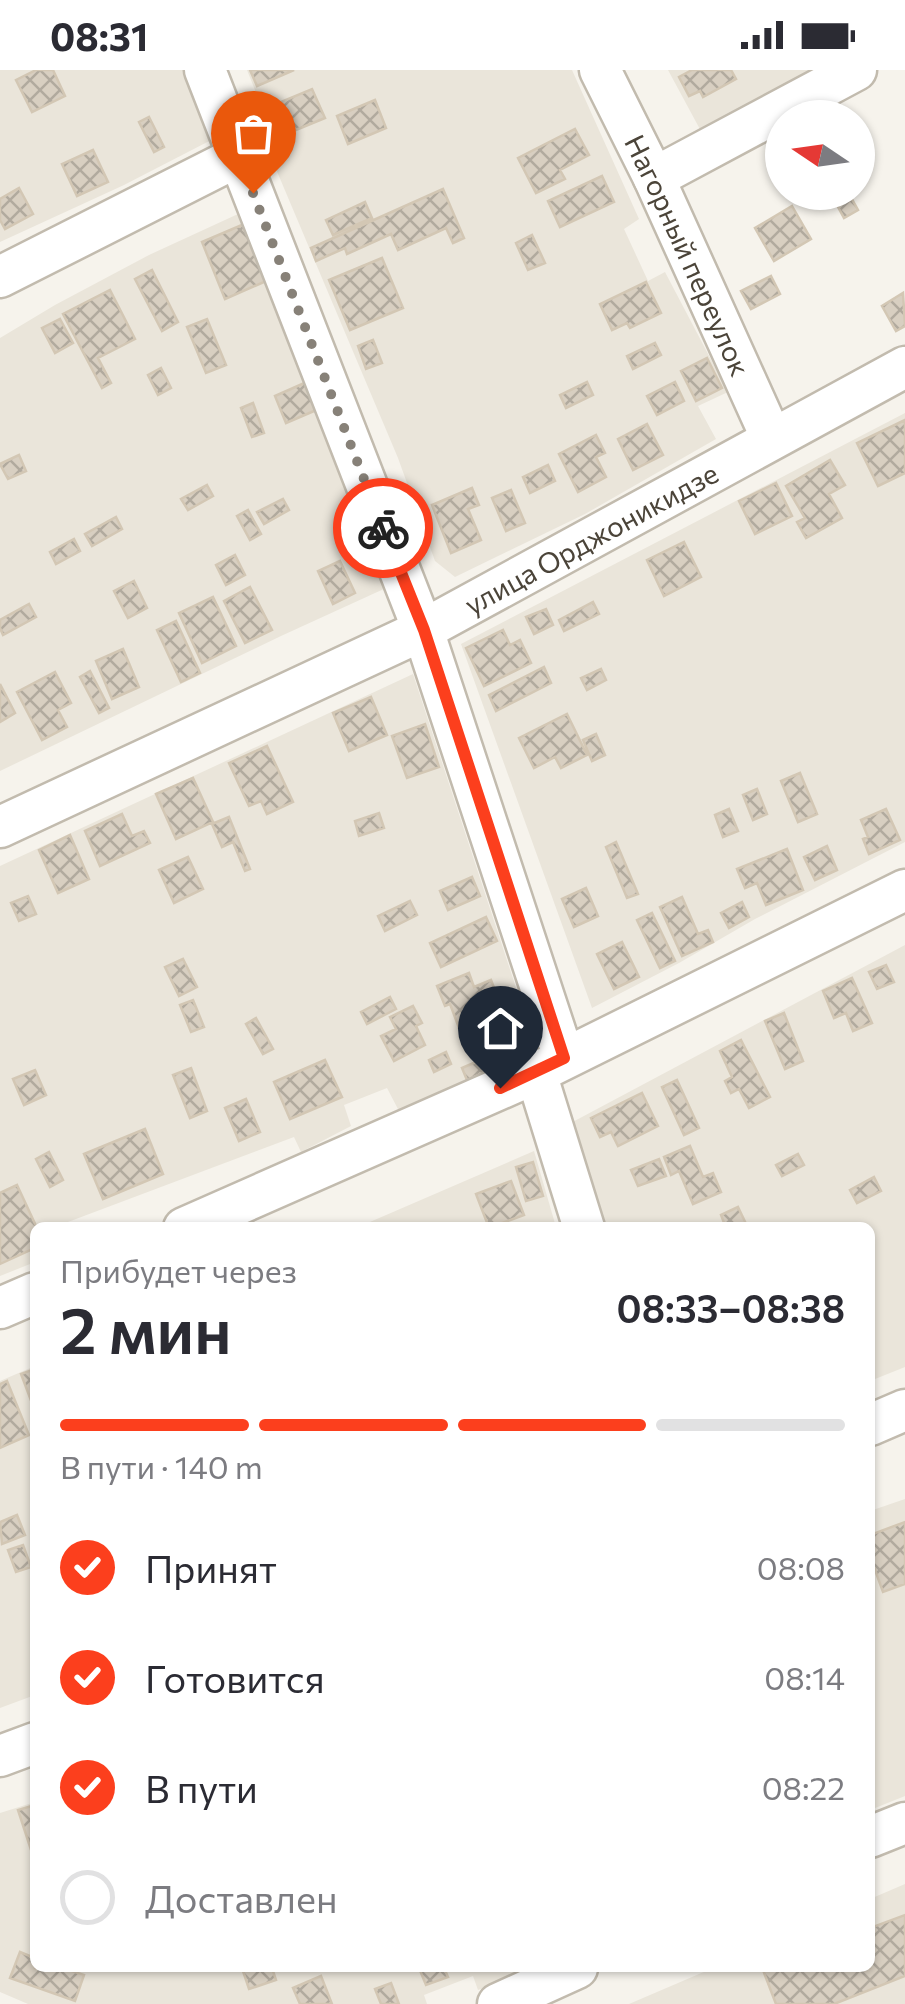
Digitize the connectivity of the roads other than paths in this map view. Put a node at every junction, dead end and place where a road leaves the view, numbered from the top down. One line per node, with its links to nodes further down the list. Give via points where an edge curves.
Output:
1 (205, 70): 4 (street)
2 (600, 70): 5 (street, Нагорный переулок)
3 (856, 70): 5 (street)
4 (239, 156): 6 (street); 9 (street)
5 (654, 178): 8 (street, Нагорный переулок)
6 (0, 277)
7 (905, 367): 8 (street, улица Орджоникидзе)
8 (772, 440): 9 (street, улица Орджоникидзе)
9 (424, 630): 10 (street, улица Орджоникидзе); 12 (street)
10 (0, 827)
11 (905, 890): 12 (street)
12 (550, 1065): 13 (street); 14 (street)
13 (197, 1222)
14 (583, 1222)
15 (30, 1295): 16 (street)
16 (0, 1308)
17 (905, 1410): 18 (street)
18 (875, 1422)
19 (30, 1745): 20 (street)
20 (0, 1756)
21 (905, 1824): 22 (street)
22 (875, 1836)
23 (568, 1972): 24 (street)
24 (498, 2004)

